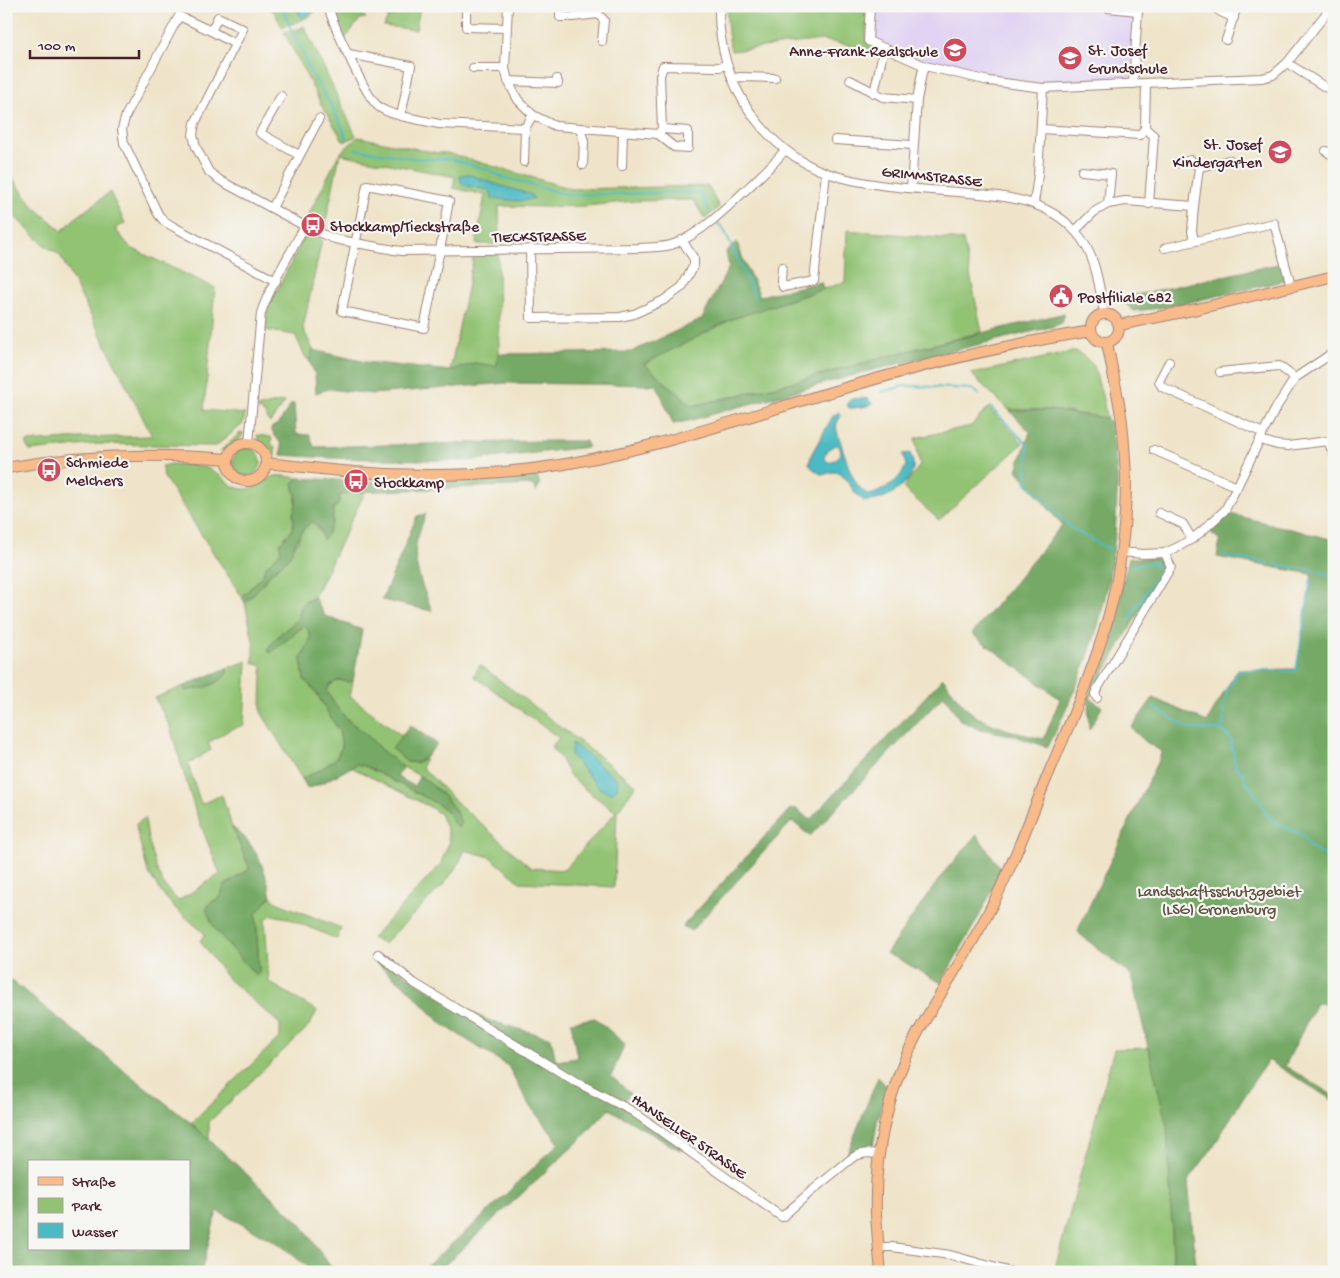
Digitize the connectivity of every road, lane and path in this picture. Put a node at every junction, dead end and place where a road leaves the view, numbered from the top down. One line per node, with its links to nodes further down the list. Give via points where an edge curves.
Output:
1 (328, 6): 21 (street)
2 (355, 6): 3 (street, via 371,10)
3 (388, 6)
4 (508, 6): 15 (street)
5 (560, 6): 13 (street, via 560,17)
6 (719, 6): 23 (street, GRIMMSTRASSE, via 722,44)
7 (870, 6): 20 (street, via 868,41)
8 (1107, 6): 32 (street, via 1138,11)
9 (1213, 6): 14 (street)
10 (1238, 6): 14 (street)
11 (1332, 6): 22 (street)
12 (466, 8): 15 (street, via 466,27)
13 (599, 10): 18 (street, via 604,20)
14 (1234, 18): 17 (street)
15 (506, 28): 26 (street)
16 (211, 31): 19 (street); 19 (street, TIECKSTRASSE, via 218,17 242,29); 75 (street, via 179,16 126,115 122,129 124,144 164,221)
17 (1226, 40)
18 (602, 41)
19 (235, 44): 64 (street, TIECKSTRASSE, via 194,123 193,134 209,172 221,182)
20 (884, 48): 24 (street); 36 (street)
21 (349, 54): 40 (street, via 372,100 388,112); 40 (street, via 411,66)
22 (1287, 63): 33 (street, via 1273,75 1262,78); 35 (street)
23 (728, 66): 29 (street, GRIMMSTRASSE); 46 (street, via 663,66 660,76 660,131)
24 (925, 66): 34 (street, via 989,81); 38 (street)
25 (473, 68): 26 (street)
26 (505, 68): 31 (street)
27 (775, 78): 29 (street)
28 (557, 79): 31 (street, via 558,83)
29 (732, 79): 49 (street, GRIMMSTRASSE, via 759,125)
30 (850, 80): 36 (street)
31 (508, 81): 39 (street, via 518,100)
32 (1133, 84): 33 (street); 34 (street)
33 (1146, 84): 44 (street)
34 (1043, 88): 45 (street)
35 (1334, 91)
36 (874, 93): 38 (street, via 883,97)
37 (281, 96): 50 (street, via 260,133)
38 (917, 100): 48 (street)
39 (533, 115): 42 (street); 43 (street, via 555,126)
40 (401, 116): 42 (street, via 439,124)
41 (319, 119): 50 (street)
42 (525, 128): 52 (street)
43 (580, 128): 46 (street); 54 (street, via 584,141)
44 (1145, 128): 45 (street, via 1140,134); 62 (street, via 1154,136)
45 (1041, 129): 60 (street)
46 (623, 132): 55 (street)
47 (834, 140): 48 (street)
48 (913, 145): 59 (street)
49 (785, 150): 58 (street, GRIMMSTRASSE); 67 (street, TIECKSTRASSE, via 727,208)
50 (299, 155): 64 (street)
51 (1230, 160): 56 (street)
52 (524, 162)
53 (1178, 163): 56 (street, via 1191,160)
54 (583, 165)
55 (622, 166)
56 (1199, 168): 63 (street)
57 (1082, 171): 61 (street, via 1112,174)
58 (826, 173): 59 (street, GRIMMSTRASSE, via 862,182); 73 (street, via 814,281 783,287)
59 (911, 188): 60 (street, GRIMMSTRASSE, via 983,194)
60 (1034, 203): 66 (street, GRIMMSTRASSE, via 1052,212)
61 (1108, 204): 62 (street, via 1125,201); 66 (street, via 1094,212)
62 (1149, 204): 63 (street)
63 (1194, 206): 68 (street)
64 (272, 208): 65 (street, TIECKSTRASSE)
65 (305, 229): 69 (street, TIECKSTRASSE); 75 (street)
66 (1075, 231): 77 (street, GRIMMSTRASSE, via 1093,261)
67 (682, 240): 71 (street, TIECKSTRASSE, via 653,247); 71 (street, via 694,260 682,287 634,314 620,317 532,318)
68 (1194, 241): 70 (street); 76 (street, via 1274,223)
69 (355, 242): 72 (street, TIECKSTRASSE, via 394,250); 72 (street, via 367,185 449,202); 72 (street, via 342,311 424,328)
70 (1165, 248)
71 (530, 249): 72 (street, TIECKSTRASSE)
72 (440, 250)
73 (782, 267)
74 (1334, 276): 76 (main road)
75 (276, 281): 86 (street, via 261,314)
76 (1291, 286): 78 (main road)
77 (1104, 313): 78 (main road, via 1114,317); 79 (main road, via 1092,321)
78 (1119, 325): 80 (main road, via 1117,335)
79 (1091, 331): 80 (main road, via 1098,340); 90 (main road, via 946,360 673,439 542,468 420,475)
80 (1107, 342): 95 (main road, via 1123,430 1126,489)
81 (1334, 352): 84 (street)
82 (1169, 362): 85 (street, via 1160,382 1162,387)
83 (1220, 372): 84 (street, via 1279,366)
84 (1295, 378): 85 (street)
85 (1261, 437): 88 (street, via 1277,445 1288,446 1328,441); 92 (street)
86 (248, 443): 89 (main road, via 237,445); 90 (main road, via 263,452)
87 (1154, 450): 92 (street)
88 (1334, 456)
89 (228, 459): 90 (main road, via 234,476 245,480 257,478); 91 (main road, via 95,457)
90 (266, 463)
91 (6, 468)
92 (1237, 487): 94 (street, via 1225,510)
93 (1159, 513): 94 (street, via 1183,524)
94 (1192, 539): 96 (street)
95 (1122, 552): 96 (street); 99 (main road, via 1103,636 1080,698 998,894 904,1062 890,1100)
96 (1165, 553): 97 (street, via 1171,567 1096,691)
97 (1096, 698)
98 (378, 954): 99 (street, HANSELLER STRASSE, via 414,983 578,1083 632,1111 782,1218 857,1154)
99 (879, 1154): 100 (main road, via 876,1196)
100 (878, 1247): 101 (main road); 102 (street, via 950,1255)
101 (881, 1272)
102 (1011, 1272)

